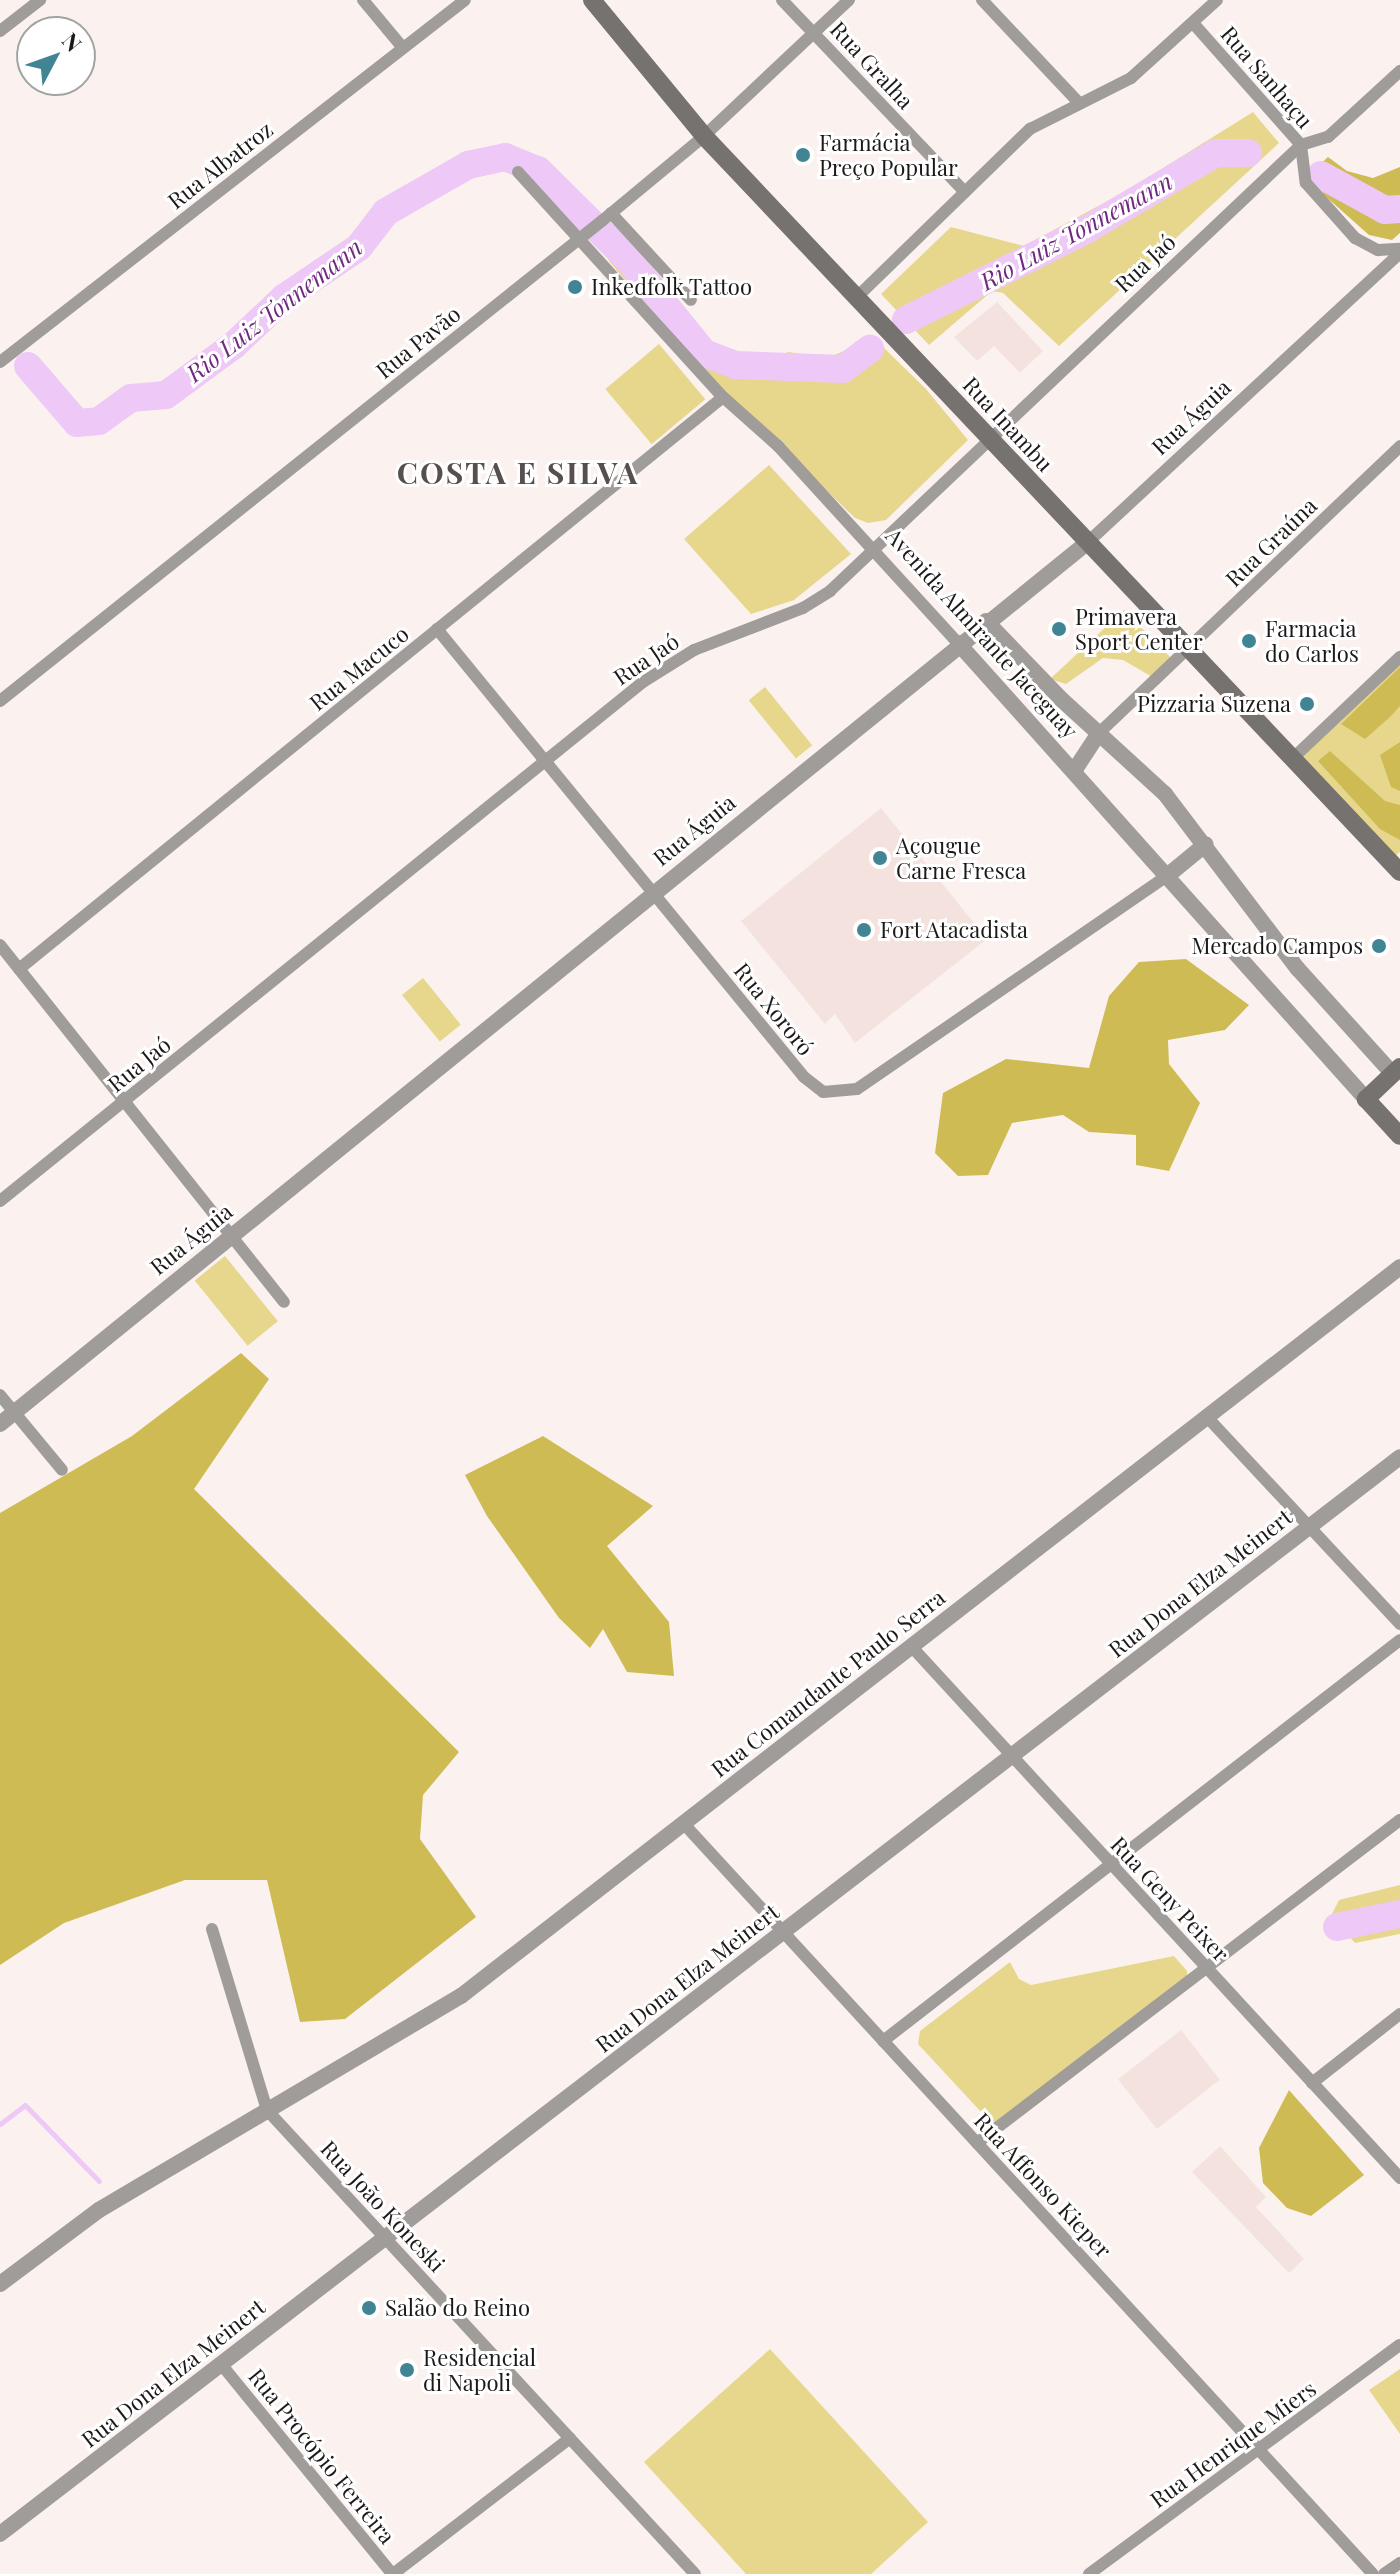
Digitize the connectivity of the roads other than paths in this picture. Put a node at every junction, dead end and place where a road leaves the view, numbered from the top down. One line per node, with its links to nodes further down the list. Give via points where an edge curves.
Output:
1 (40, 0): 10 (street)
2 (363, 0): 12 (street)
3 (465, 0): 12 (street, Rua Albatroz)
4 (592, 0): 15 (main road, Rua Inambu)
5 (782, 0): 11 (street, Rua Gralha)
6 (849, 0): 11 (street, Rua Pavão)
7 (982, 0): 14 (street)
8 (1217, 0): 9 (street)
9 (1193, 23): 14 (street, via 1131,78); 16 (street, Rua Sanhaçu)
10 (0, 31)
11 (814, 33): 15 (street, Rua Pavão); 18 (street, Rua Gralha)
12 (403, 48): 24 (street, Rua Albatroz)
13 (1400, 71): 16 (street, via 1338,130)
14 (1078, 102): 18 (street, via 1030,129)
15 (704, 136): 19 (street, Rua Pavão); 22 (main road, Rua Inambu)
16 (1301, 145): 21 (street, Rua Sanhaçu, via 1306,183 1355,238 1378,250); 26 (street, Rua Jaó)
17 (518, 172): 20 (street, Avenida Almirante Jaceguay)
18 (965, 192): 22 (street)
19 (607, 216): 20 (street, Rua Pavão); 23 (street)
20 (582, 237): 25 (street, Avenida Almirante Jaceguay); 35 (street, Rua Pavão)
21 (1400, 251): 28 (street, Rua Águia)
22 (856, 298): 26 (main road, Rua Inambu)
23 (691, 300)
24 (0, 362)
25 (723, 397): 29 (street, Avenida Almirante Jaceguay, via 778,446); 31 (street, Rua Macuco)
26 (988, 437): 28 (main road, Rua Inambu); 29 (street, Rua Jaó)
27 (1400, 446): 33 (street, Rua Graúna)
28 (1088, 542): 30 (street, Rua Águia); 33 (main road, Rua Inambu)
29 (873, 549): 32 (street, Avenida Almirante Jaceguay); 38 (street, Rua Jaó, via 817,601 668,665)
30 (986, 621): 32 (street, Rua Águia); 36 (street, Avenida Almirante Jaceguay)
31 (437, 629): 38 (street, Rua Xororó); 45 (street, Rua Macuco)
32 (958, 643): 39 (street, Avenida Almirante Jaceguay); 43 (street, Rua Águia)
33 (1188, 649): 36 (street, Rua Graúna); 37 (main road, Rua Inambu)
34 (1400, 657): 37 (street)
35 (0, 701)
36 (1099, 733): 39 (street); 40 (street, Avenida Almirante Jaceguay, via 1165,794)
37 (1292, 759): 41 (main road, Rua Inambu)
38 (545, 761): 43 (street, Rua Xororó); 48 (street, Rua Jaó)
39 (1074, 771): 42 (street, Avenida Almirante Jaceguay)
40 (1206, 844): 42 (street); 46 (street, Avenida Almirante Jaceguay, via 1298,969)
41 (1398, 867)
42 (1167, 876): 43 (street, Rua Xororó, via 857,1089 834,1095 804,1077); 47 (street, Avenida Almirante Jaceguay)
43 (652, 892): 51 (street, Rua Águia)
44 (0, 945): 45 (street)
45 (19, 969): 48 (street)
46 (1398, 1074): 47 (main road)
47 (1366, 1099): 49 (main road, Avenida Almirante Jaceguay)
48 (124, 1101): 50 (street, Rua Jaó); 51 (street)
49 (1400, 1136)
50 (0, 1201)
51 (231, 1236): 53 (street); 55 (street, Rua Águia)
52 (1400, 1267): 56 (street, Rua Comandante Paulo Serra)
53 (284, 1302)
54 (0, 1395): 55 (street)
55 (14, 1412): 57 (street, Rua Águia); 59 (street)
56 (1207, 1417): 60 (street); 63 (street, Rua Comandante Paulo Serra)
57 (0, 1424)
58 (1400, 1457): 60 (street, Rua Dona Elza Meinert)
59 (62, 1470)
60 (1310, 1527): 61 (street); 64 (street, Rua Dona Elza Meinert)
61 (1400, 1624)
62 (1400, 1640): 67 (street)
63 (911, 1646): 64 (street, Rua Geny Peixer); 66 (street, Rua Comandante Paulo Serra)
64 (1012, 1756): 67 (street, Rua Geny Peixer); 69 (street, Rua Dona Elza Meinert)
65 (1400, 1820): 70 (street)
66 (684, 1824): 69 (street, Rua Affonso Kieper); 74 (street, Rua Comandante Paulo Serra, via 461,1996)
67 (1111, 1864): 70 (street, Rua Geny Peixer); 72 (street)
68 (212, 1929): 74 (street, Rua João Koneski)
69 (783, 1932): 72 (street, Rua Affonso Kieper); 77 (street, Rua Dona Elza Meinert)
70 (1207, 1968): 73 (street, Rua Geny Peixer); 75 (street)
71 (1400, 2014): 73 (street)
72 (883, 2041): 75 (street, Rua Affonso Kieper)
73 (1312, 2083): 76 (street, Rua Geny Peixer)
74 (267, 2110): 77 (street, Rua João Koneski); 78 (street, Rua Comandante Paulo Serra, via 99,2210)
75 (977, 2143): 82 (street, Rua Affonso Kieper)
76 (1400, 2178)
77 (385, 2238): 80 (street, Rua Dona Elza Meinert); 81 (street, Rua João Koneski)
78 (0, 2284)
79 (1400, 2345): 82 (street, Rua Henrique Miers)
80 (221, 2364): 83 (street, Rua Dona Elza Meinert); 85 (street, Rua Procópio Ferreira)
81 (570, 2438): 85 (street); 86 (street, Rua João Koneski)
82 (1259, 2449): 87 (street, Rua Henrique Miers); 88 (street, Rua Affonso Kieper)
83 (0, 2534)
84 (1400, 2563): 89 (street)
85 (392, 2574)
86 (695, 2574)
87 (1089, 2574)
88 (1373, 2574)
89 (1384, 2574)

